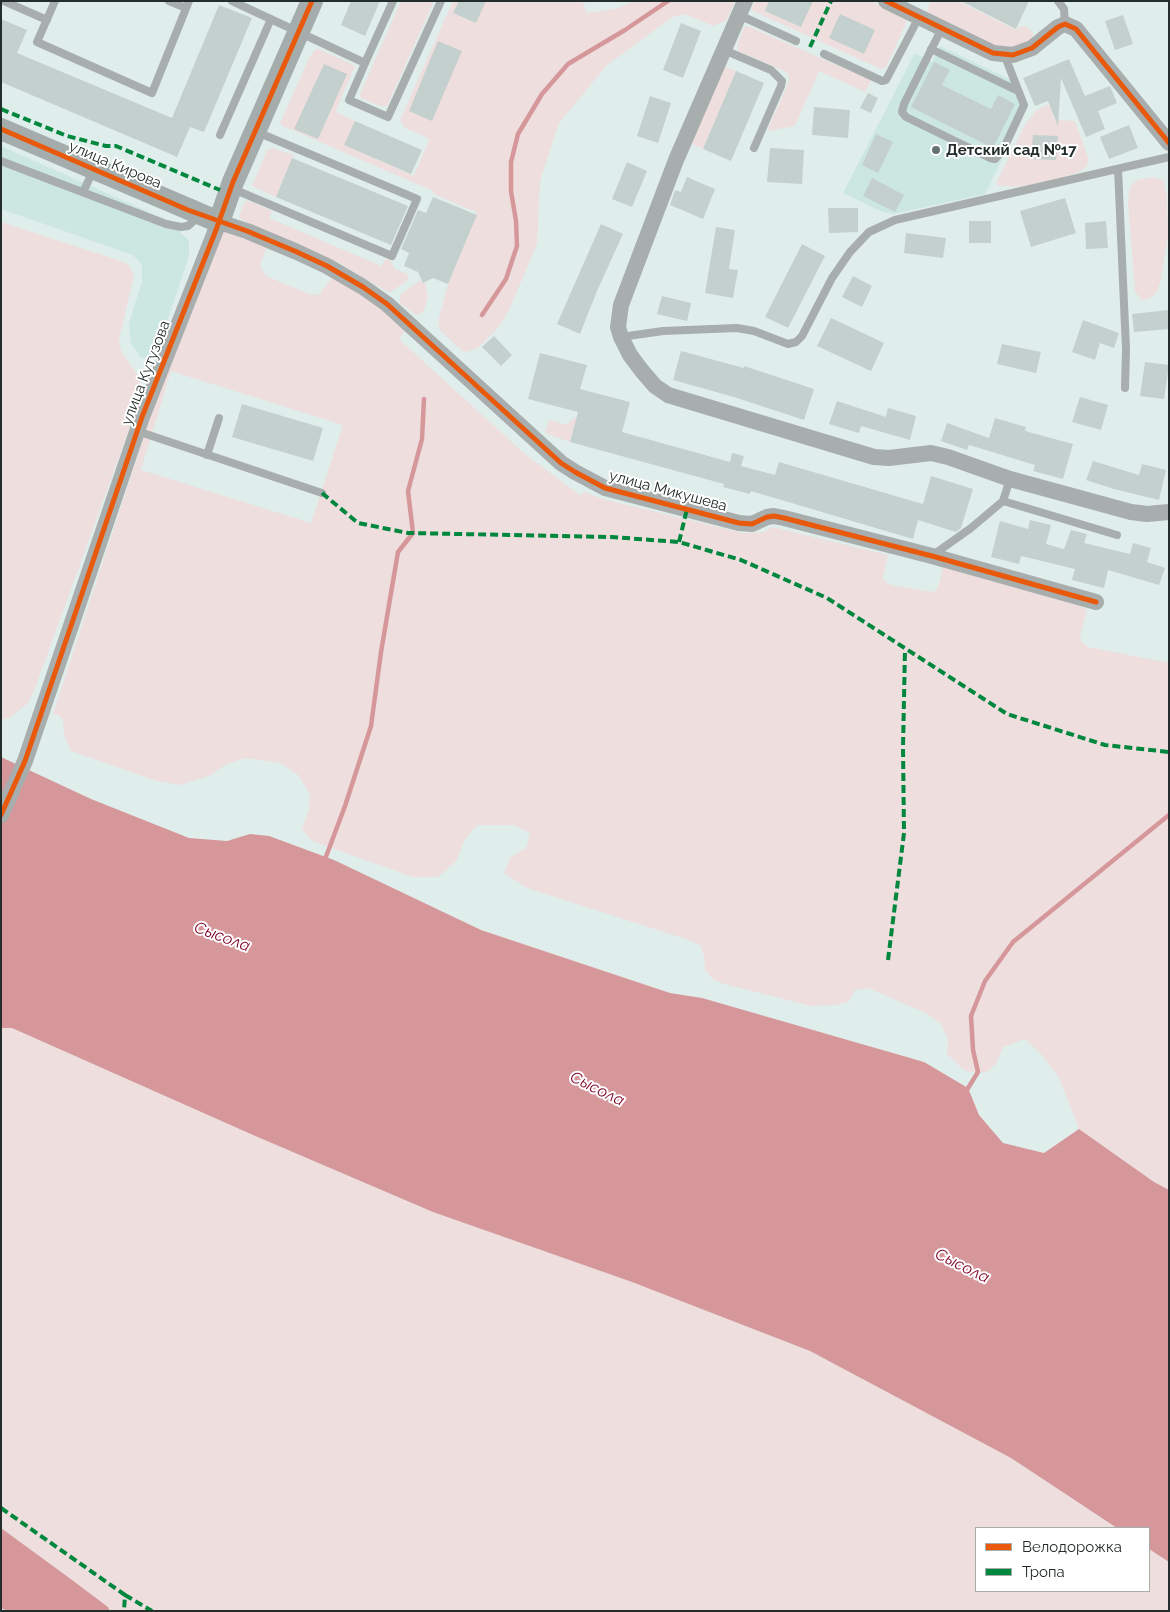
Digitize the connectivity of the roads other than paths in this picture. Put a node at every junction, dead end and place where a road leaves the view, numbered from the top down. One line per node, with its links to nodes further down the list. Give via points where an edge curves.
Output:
1 (4, 1): 14 (lane)
2 (55, 1): 14 (lane)
3 (169, 1): 10 (lane)
4 (232, 1): 13 (lane)
5 (312, 1): 17 (street, улица Кутузова)
6 (393, 1): 23 (lane)
7 (441, 1): 23 (lane, via 388,117 349,100)
8 (886, 1): 12 (street)
9 (1058, 1): 15 (lane, via 1064,9)
10 (187, 5): 14 (lane, via 152,93 37,42)
11 (742, 8): 18 (lane); 20 (street)
12 (913, 10): 16 (street); 21 (lane, via 886,80)
13 (270, 19): 17 (lane); 27 (lane)
14 (47, 20)
15 (1066, 24): 22 (street, via 1032,48 1013,55); 28 (street, via 1076,28)
16 (942, 28): 19 (lane); 22 (street, via 993,53)
17 (298, 33): 23 (lane); 26 (street, улица Кутузова)
18 (796, 41)
19 (931, 49): 24 (lane); 24 (lane, via 902,112 939,134 994,158 1003,150 1022,111 1024,105)
20 (724, 50): 29 (lane, via 771,70 782,80); 37 (street, via 676,160 621,305 618,327)
21 (824, 54)
22 (1004, 54): 24 (lane)
23 (366, 61)
24 (1018, 91)
25 (1, 129): 32 (street, улица Кирова)
26 (256, 131): 34 (street, улица Кутузова); 34 (lane, via 416,198 392,256)
27 (220, 136)
28 (1169, 143)
29 (754, 148)
30 (1169, 157): 33 (lane)
31 (1, 161): 35 (lane)
32 (94, 169): 35 (lane); 36 (street, улица Кирова)
33 (1118, 169): 37 (lane, via 895,220 869,232 836,271 796,342 788,344 737,328 663,331); 38 (lane)
34 (231, 188): 36 (street, улица Кутузова)
35 (83, 192): 36 (lane, via 166,224 182,227)
36 (210, 218): 40 (street, улица Кутузова); 47 (street, улица Микушева, via 297,252 370,292 561,463 605,488 739,523 752,524 767,517 779,517)
37 (621, 337): 42 (street, via 642,372 668,396 874,457 931,453)
38 (1126, 388)
39 (220, 418): 41 (lane)
40 (137, 431): 41 (lane); 49 (street, улица Кутузова, via 25,761)
41 (207, 455): 43 (lane)
42 (1010, 479): 44 (lane); 45 (street, via 1131,512)
43 (322, 493)
44 (1003, 501): 46 (lane); 47 (lane)
45 (1169, 512)
46 (1117, 535)
47 (932, 556): 48 (street, улица Микушева)
48 (1096, 602)
49 (1, 815)

